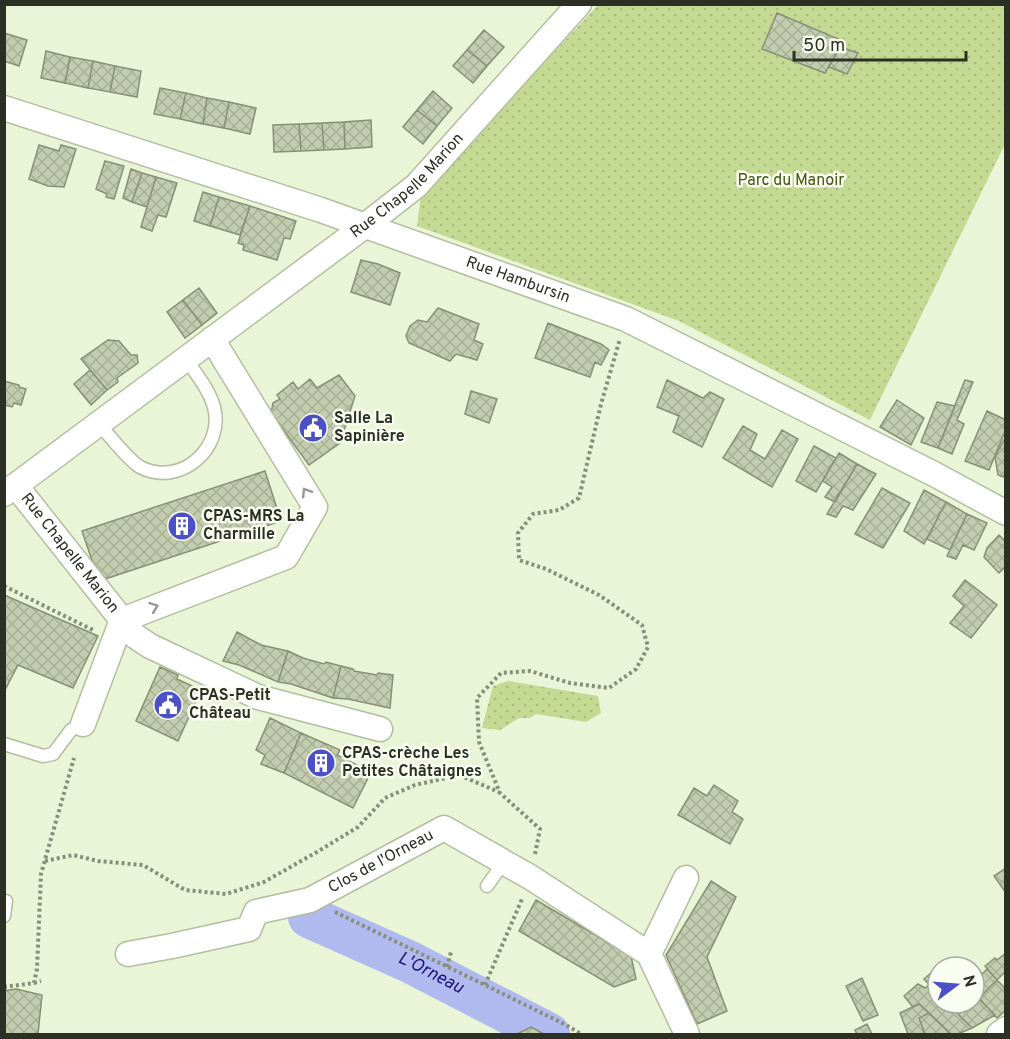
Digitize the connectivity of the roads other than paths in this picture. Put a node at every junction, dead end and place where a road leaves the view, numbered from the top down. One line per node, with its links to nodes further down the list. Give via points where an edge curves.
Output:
1 (579, 4): 3 (street, Rue Chapelle Marion, via 416,186)
2 (4, 108): 3 (street, Rue Hambursin)
3 (366, 225): 4 (street, Rue Chapelle Marion); 8 (street, Rue Hambursin, via 626,318)
4 (212, 339): 5 (street, Rue Chapelle Marion); 9 (street, Rue Chapelle Marion, one-way to 4, via 286,557 315,507)
5 (186, 359): 6 (street, Rue Chapelle Marion); 6 (lane, via 209,394 216,419 210,445 194,463 181,470 149,471 138,466)
6 (99, 424): 7 (street, Rue Chapelle Marion)
7 (10, 490): 9 (street, Rue Chapelle Marion)
8 (1005, 513)
9 (119, 630): 10 (street); 11 (street, Rue Chapelle Marion, via 258,697)
10 (83, 724): 12 (lane, via 71,730 49,756)
11 (380, 729)
12 (4, 744)
13 (504, 862): 15 (lane); 18 (street, Clos de l'Orneau, via 444,828 310,900 256,912 249,929); 19 (street, Clos de l'Orneau)
14 (686, 878): 19 (street)
15 (488, 886)
16 (4, 901): 17 (lane)
17 (4, 916)
18 (128, 954)
19 (649, 954): 21 (street)
20 (1005, 1029): 22 (street)
21 (687, 1035)
22 (999, 1035)

